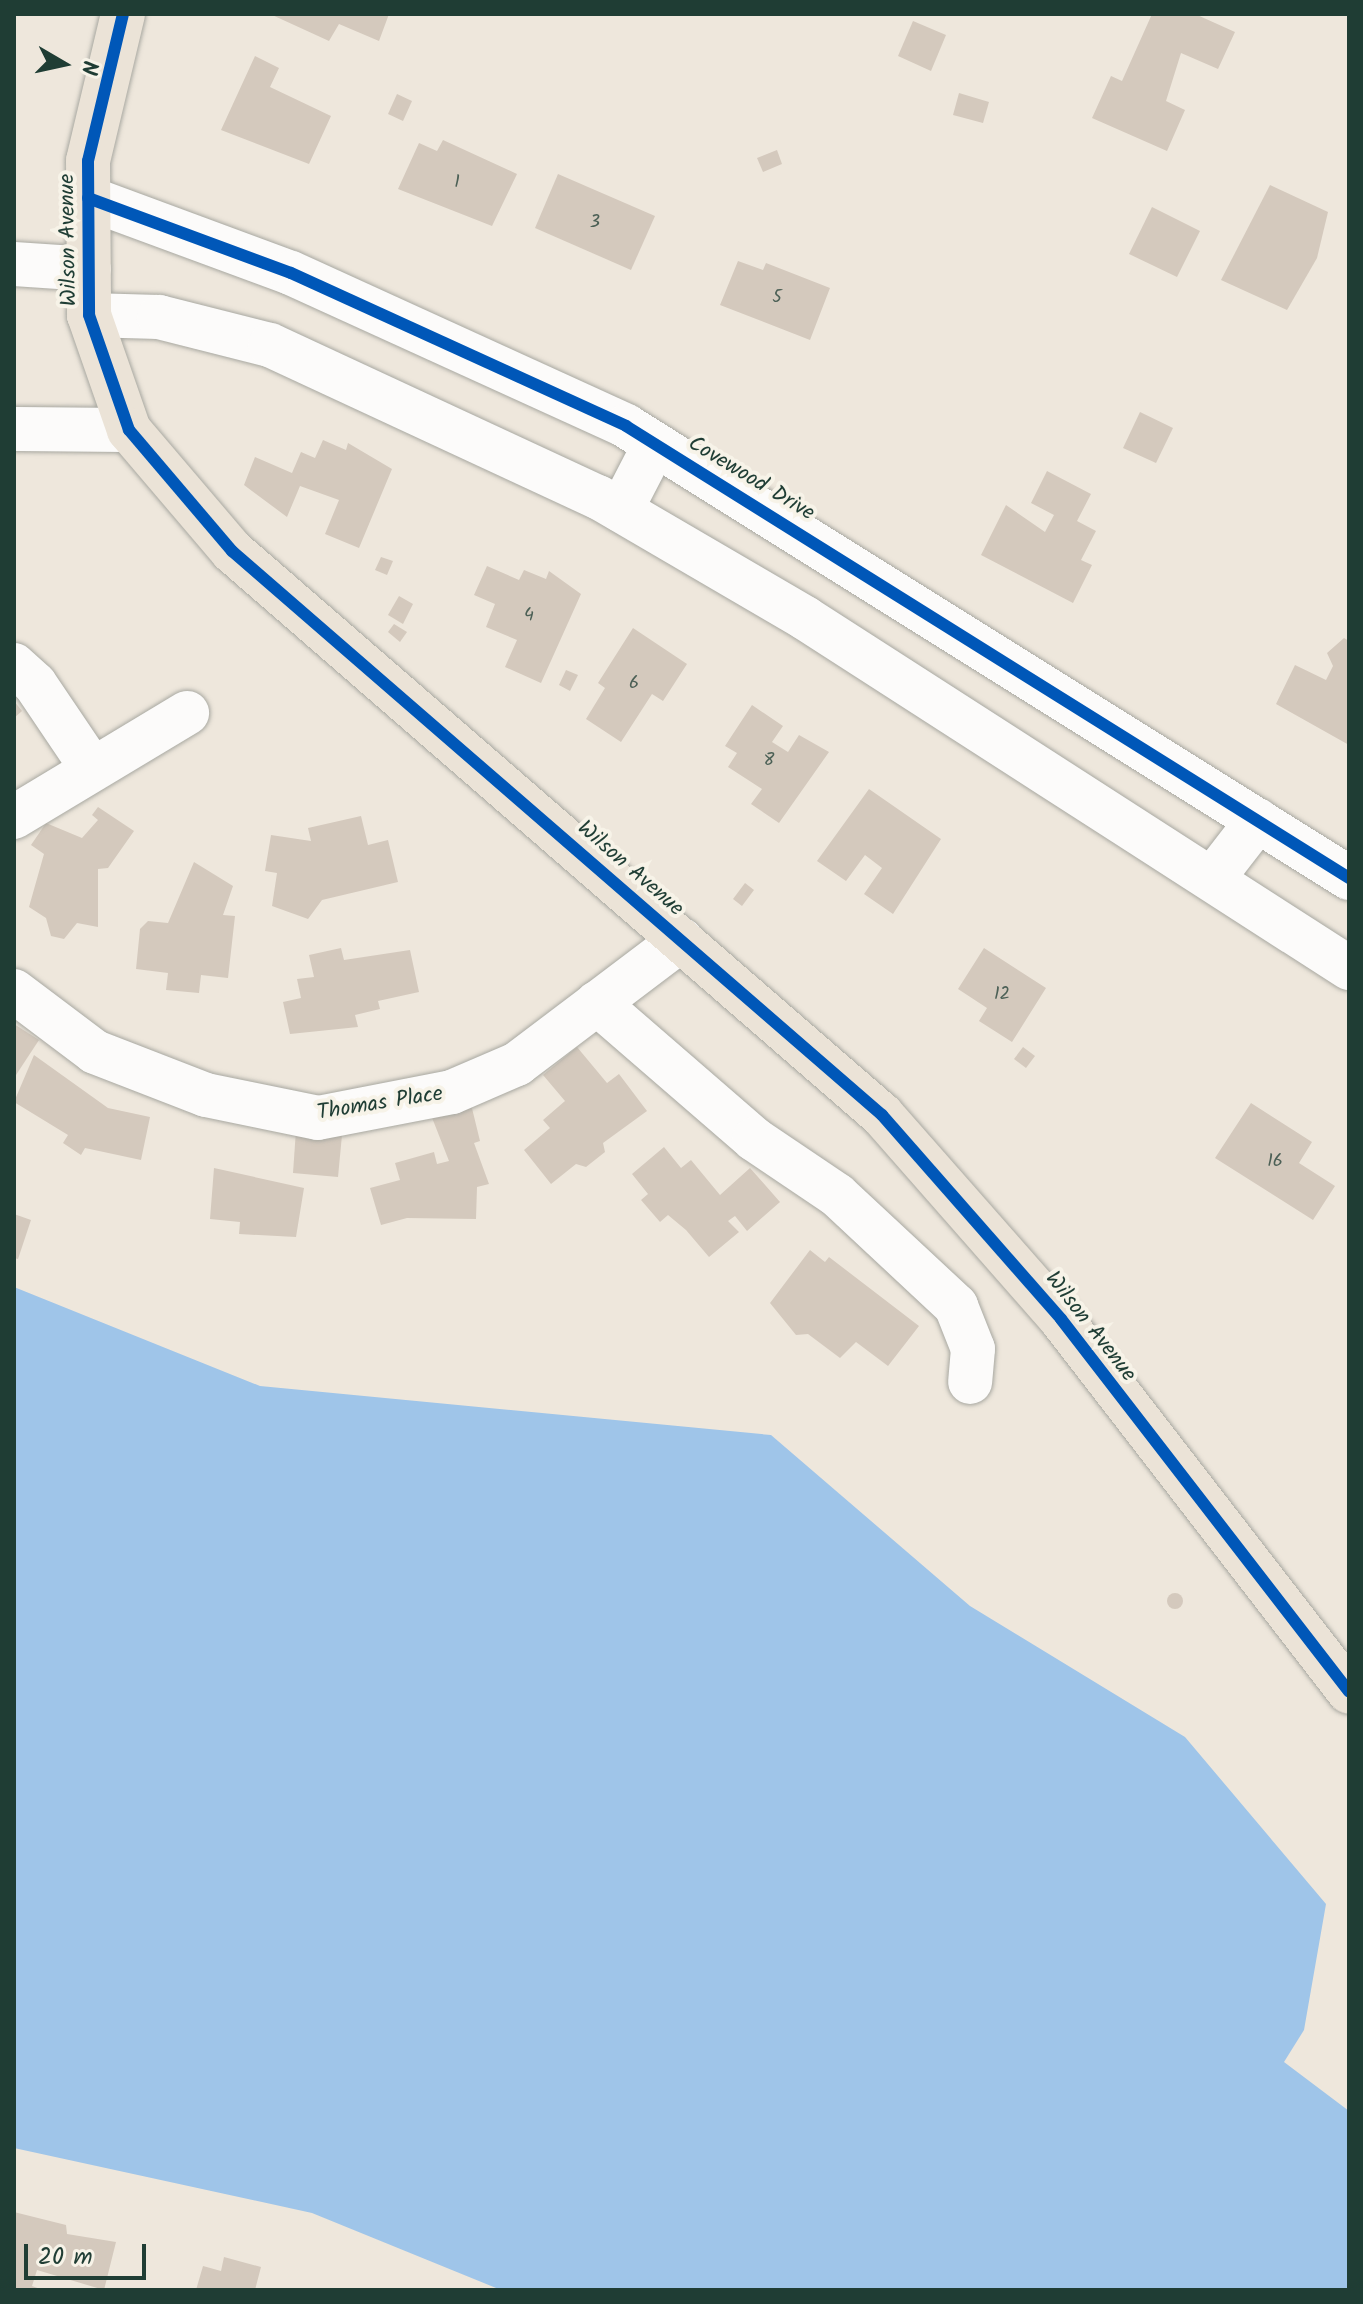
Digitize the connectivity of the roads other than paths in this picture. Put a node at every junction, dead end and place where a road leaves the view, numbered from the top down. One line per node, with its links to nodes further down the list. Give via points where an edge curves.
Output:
1 (123, 14): 2 (main road, Wilson Avenue, via 88,161)
2 (88, 198): 4 (main road, Wilson Avenue); 8 (street, Covewood Drive, via 291,273)
3 (14, 264): 4 (street)
4 (89, 269): 5 (main road, Wilson Avenue)
5 (89, 315): 7 (main road, Wilson Avenue); 9 (street, via 159,317 270,345)
6 (14, 429): 7 (street)
7 (129, 430): 17 (main road, Wilson Avenue, via 232,551)
8 (655, 444): 9 (street, Covewood Drive); 14 (street, Covewood Drive)
9 (621, 510): 15 (street, via 805,618)
10 (14, 665): 12 (street, via 35,684)
11 (187, 713): 12 (street)
12 (91, 767): 13 (street)
13 (14, 817)
14 (1258, 820): 15 (street); 16 (street, Covewood Drive)
15 (1213, 878): 18 (street)
16 (1349, 878)
17 (681, 940): 20 (street, Thomas Place); 22 (main road, Wilson Avenue, via 882,1115 1061,1319)
18 (1349, 968)
19 (14, 991): 20 (street, Thomas Place, via 95,1052 206,1095 318,1118 452,1092 517,1064)
20 (597, 1003): 21 (street, via 754,1139 837,1195 956,1306 973,1349)
21 (970, 1382)
22 (1349, 1692)

